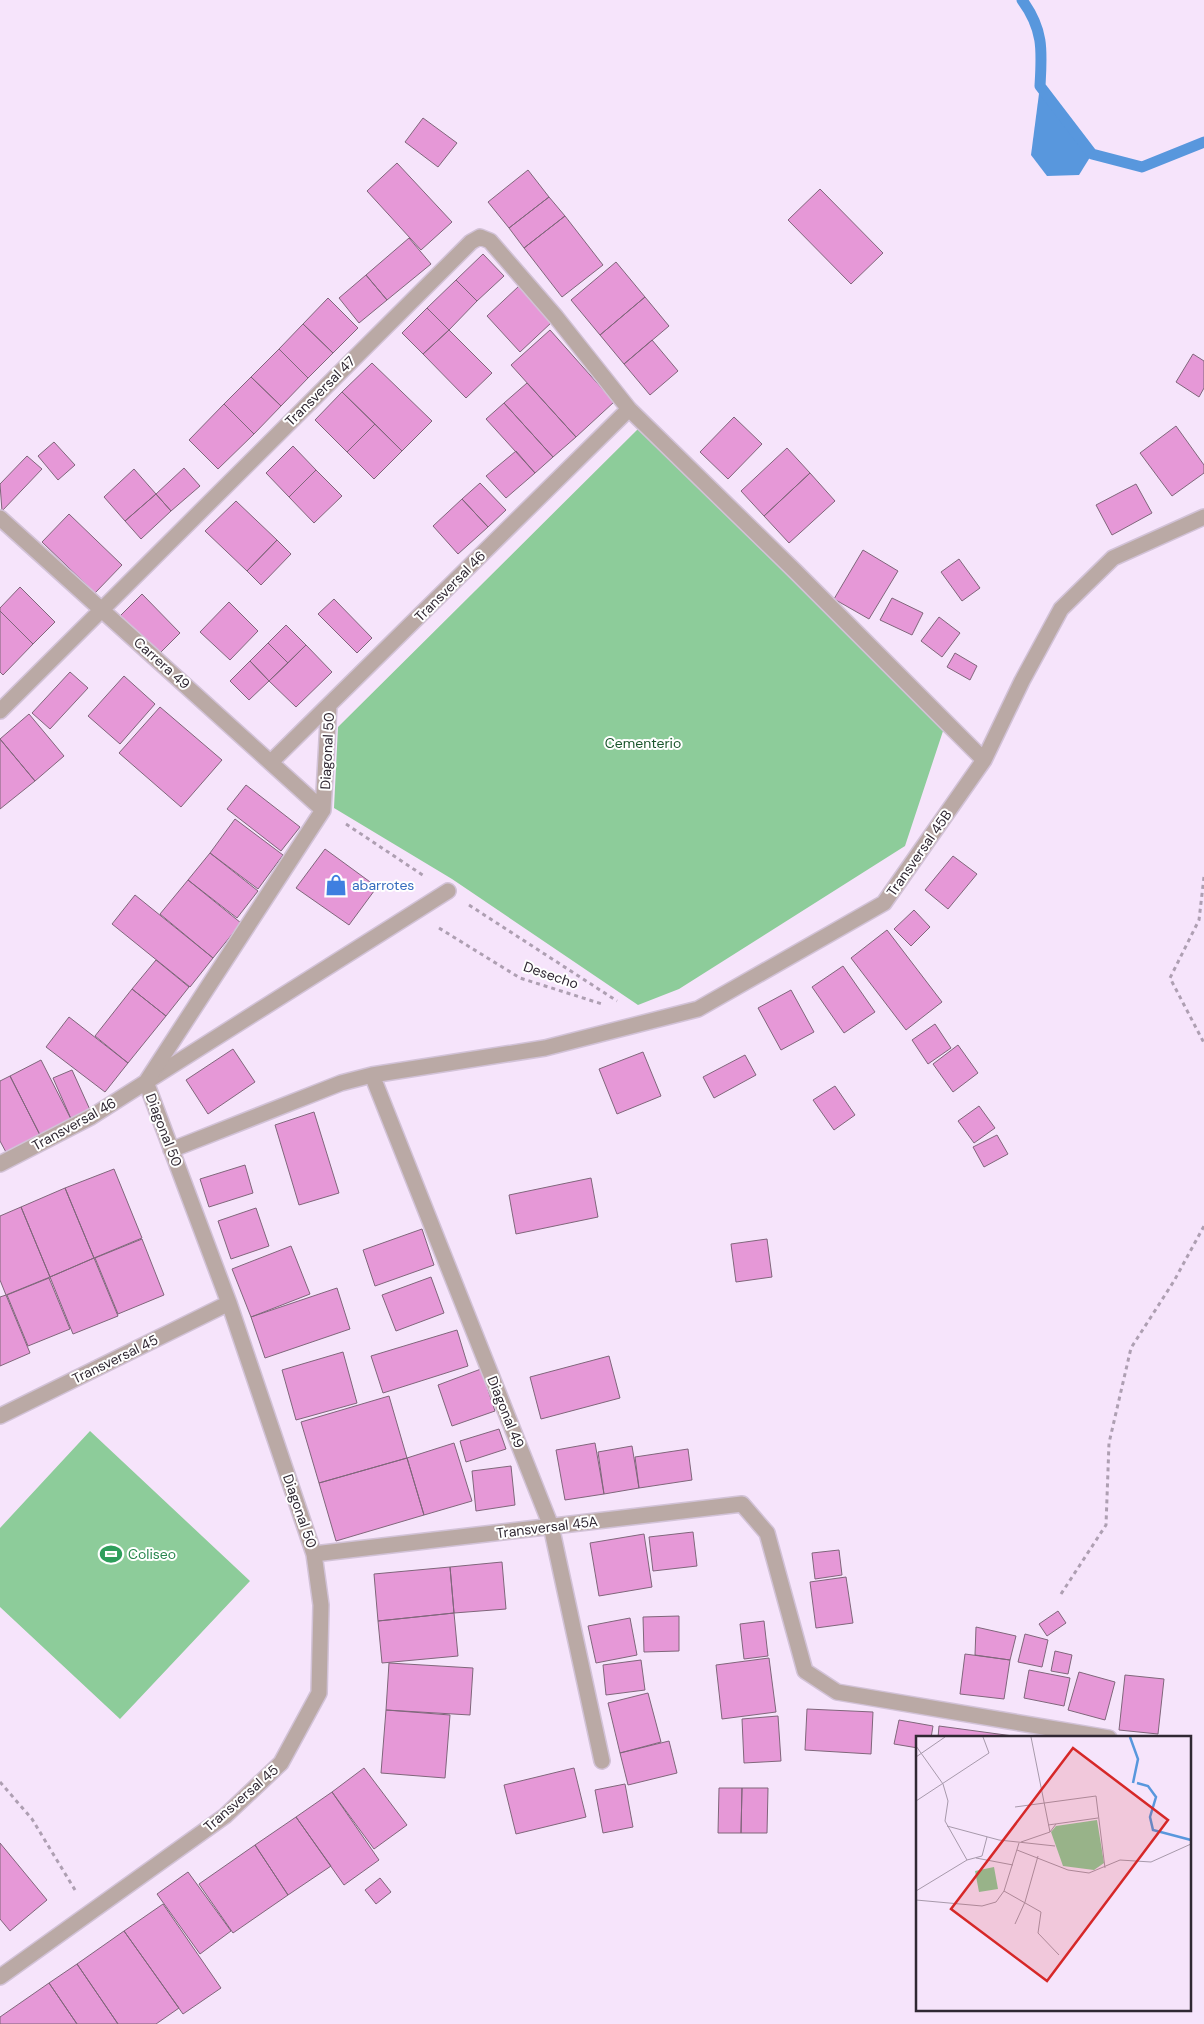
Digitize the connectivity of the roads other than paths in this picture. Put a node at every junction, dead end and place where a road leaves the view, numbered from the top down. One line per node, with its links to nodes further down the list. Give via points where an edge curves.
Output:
1 (629, 409): 4 (street, Transversal 47, via 502,254 490,241 480,237 471,242); 5 (street, Transversal 46); 7 (street)
2 (1204, 517): 7 (street, Transversal 45B, via 1113,558 1062,609)
3 (0, 518): 4 (street, Carrera 49)
4 (102, 608): 6 (street, Transversal 47); 8 (street, Carrera 49)
5 (329, 705): 8 (street, Transversal 46); 9 (street, Diagonal 50)
6 (0, 711)
7 (984, 760): 11 (street, Transversal 45B, via 884,903 698,1009 544,1048)
8 (271, 762): 9 (street, Carrera 49)
9 (323, 810): 12 (street, Diagonal 50)
10 (448, 891): 12 (street, Transversal 46)
11 (372, 1075): 13 (street, Transversal 45B, via 341,1082); 17 (street, Diagonal 49)
12 (146, 1082): 13 (street, Diagonal 50); 14 (street, Transversal 46, via 91,1117)
13 (171, 1150): 15 (street, Diagonal 50)
14 (0, 1164)
15 (229, 1303): 16 (street, Transversal 45); 18 (street, Diagonal 50)
16 (0, 1416)
17 (551, 1526): 18 (street, Transversal 45A); 19 (street, Transversal 45A, via 742,1504 766,1533 805,1672 837,1692); 20 (street, Diagonal 49)
18 (314, 1554): 21 (street, Transversal 45, via 321,1605 318,1693 281,1763 225,1816)
19 (1097, 1736)
20 (602, 1761)
21 (0, 1977)

